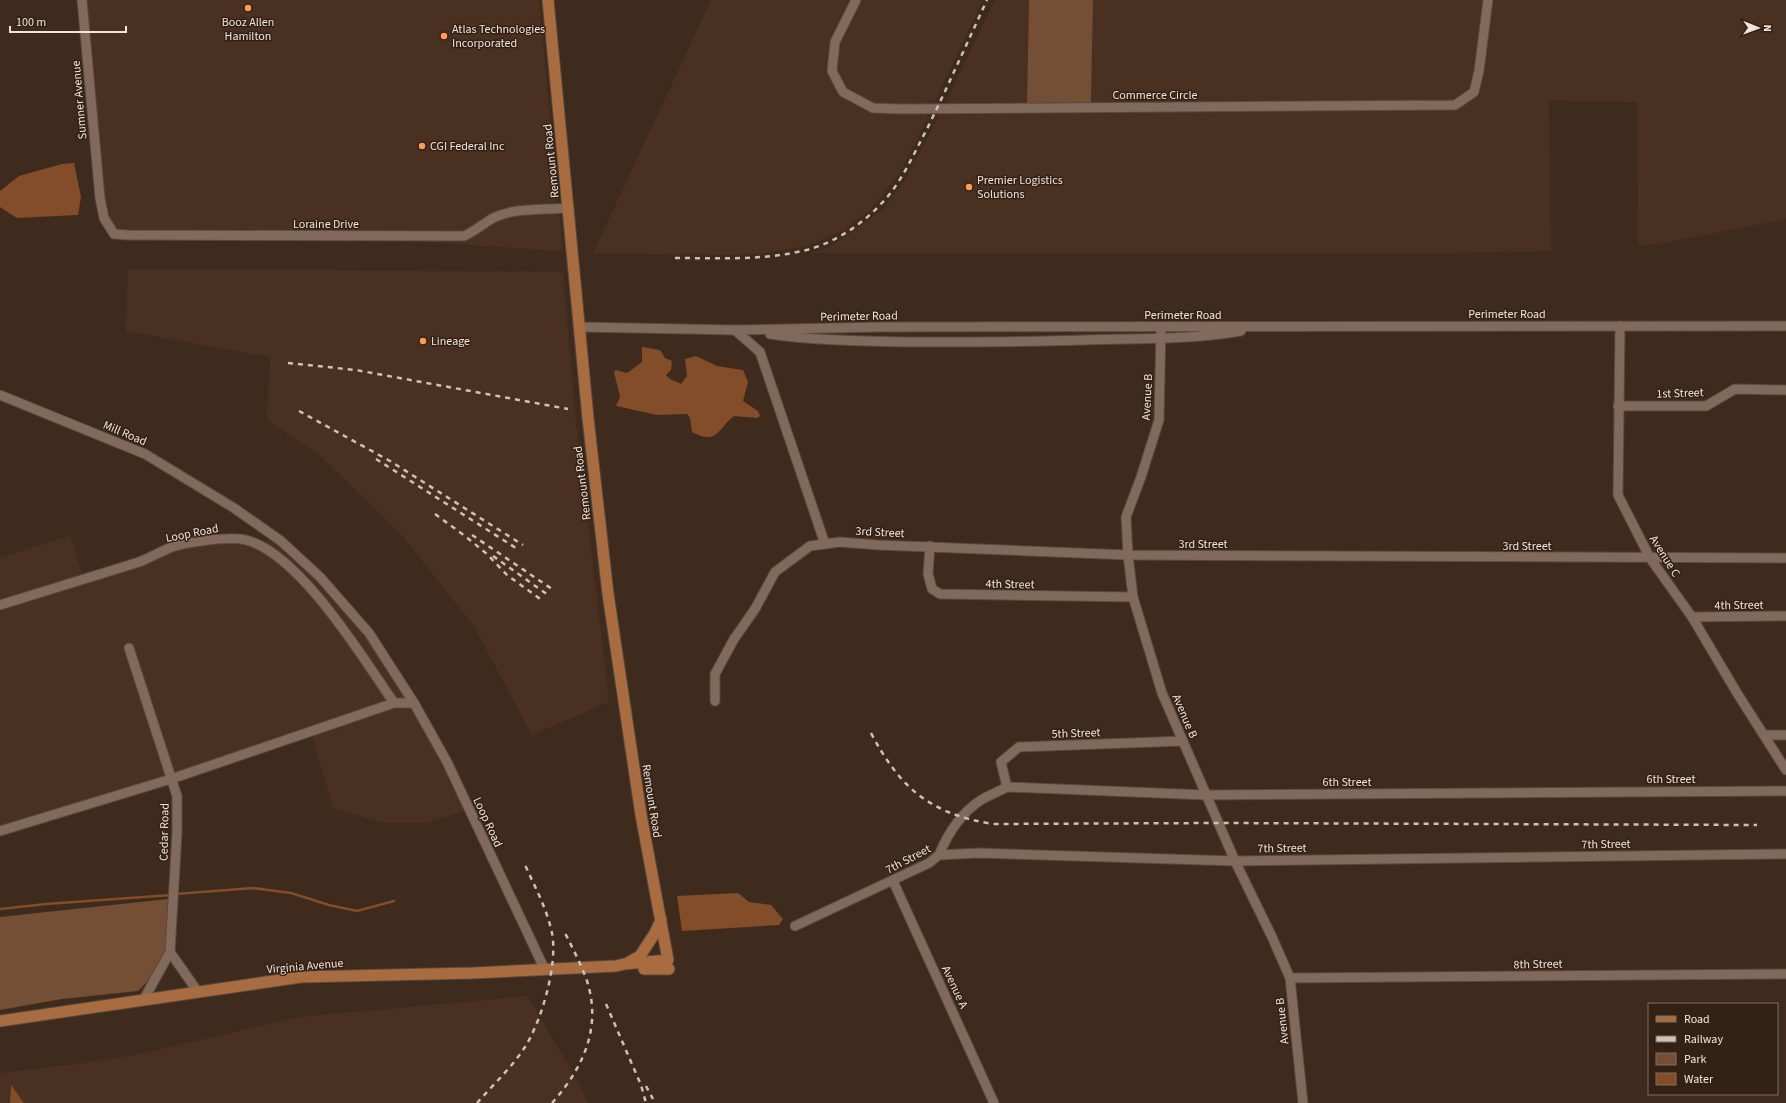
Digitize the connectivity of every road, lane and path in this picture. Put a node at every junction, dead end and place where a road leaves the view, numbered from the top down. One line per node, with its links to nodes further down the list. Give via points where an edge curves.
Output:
1 (82, 0): 5 (street, Sumner Avenue)
2 (548, 0): 6 (main road, Remount Road)
3 (856, 0): 4 (street, Commerce Circle, via 835,42 832,71 843,92 873,108 908,109 1455,105 1474,92)
4 (1488, 0)
5 (100, 198): 6 (street, Loraine Drive, via 104,218 114,234 128,235 464,236 476,231 493,218 511,212)
6 (569, 208): 10 (main road, Remount Road)
7 (1264, 326): 8 (street, Perimeter Road); 12 (street, Perimeter Road); 15 (street, via 1221,334)
8 (1620, 326): 9 (street, Perimeter Road); 19 (street, Avenue C)
9 (1786, 326)
10 (580, 327): 13 (street, Perimeter Road); 46 (main road, Remount Road, via 608,594 641,815)
11 (927, 327): 12 (street, Perimeter Road); 14 (street, Perimeter Road); 16 (street)
12 (1161, 327): 15 (street, Avenue B)
13 (735, 330): 14 (street, Perimeter Road); 20 (street, via 760,352)
14 (746, 330): 16 (street, via 822,339)
15 (1161, 338): 16 (street, via 1008,343); 22 (street, Avenue B, via 1159,420 1126,517)
16 (928, 342)
17 (1786, 390): 19 (street, 1st Street, via 1736,389 1706,406)
18 (0, 395): 32 (street, Mill Road, via 145,454 234,508 281,541 320,577 369,633)
19 (1618, 406): 23 (street, Avenue C, via 1618,495)
20 (825, 544): 21 (street, 3rd Street, via 840,542); 30 (street, 3rd Street, via 810,546 775,572 715,674)
21 (930, 546): 22 (street, 3rd Street); 25 (street, 4th Street, via 928,574 932,589 940,594)
22 (1128, 556): 23 (street, 3rd Street); 25 (street, Avenue B)
23 (1650, 558): 24 (street, 3rd Street); 28 (street, Avenue C)
24 (1786, 558)
25 (1133, 597): 35 (street, Avenue B, via 1162,693)
26 (0, 605): 31 (street, Loop Road, via 140,562 172,547 218,539 246,540 267,550 292,567 341,626)
27 (1786, 616): 28 (street, 4th Street)
28 (1692, 617): 33 (street, Avenue C)
29 (129, 648): 37 (street, Cedar Road)
30 (715, 702)
31 (394, 703): 32 (street); 37 (street)
32 (414, 703): 51 (street, Loop Road, via 447,762)
33 (1764, 735): 34 (street); 36 (street, Avenue C)
34 (1786, 735)
35 (1183, 741): 38 (street, 5th Street, via 1019,747 1001,762); 40 (street, Avenue B)
36 (1786, 770)
37 (171, 779): 41 (street); 48 (street, Cedar Road, via 176,796 177,833)
38 (1007, 788): 40 (street, 6th Street); 43 (street, 6th Street, via 981,800 961,817 947,837)
39 (1786, 791): 40 (street, 6th Street)
40 (1206, 795): 44 (street, Avenue B)
41 (0, 832)
42 (1786, 854): 44 (street, 7th Street)
43 (939, 855): 44 (street, 7th Street, via 979,853); 45 (street, 7th Street, via 929,863)
44 (1235, 861): 53 (street, Avenue B)
45 (893, 881): 47 (street, 7th Street); 57 (street, Avenue A)
46 (661, 919): 49 (main road, Remount Road); 50 (main road, via 640,956)
47 (795, 926)
48 (170, 952): 54 (street); 55 (street, Cedar Road)
49 (669, 964): 50 (main road, Virginia Avenue)
50 (620, 965): 51 (main road, Virginia Avenue)
51 (545, 970): 54 (main road, Virginia Avenue, via 301,977)
52 (1786, 974): 53 (street, 8th Street)
53 (1290, 978): 58 (street, Avenue B)
54 (198, 992): 55 (main road, Virginia Avenue)
55 (144, 999): 56 (main road, Virginia Avenue)
56 (0, 1021)
57 (994, 1103)
58 (1303, 1103)

